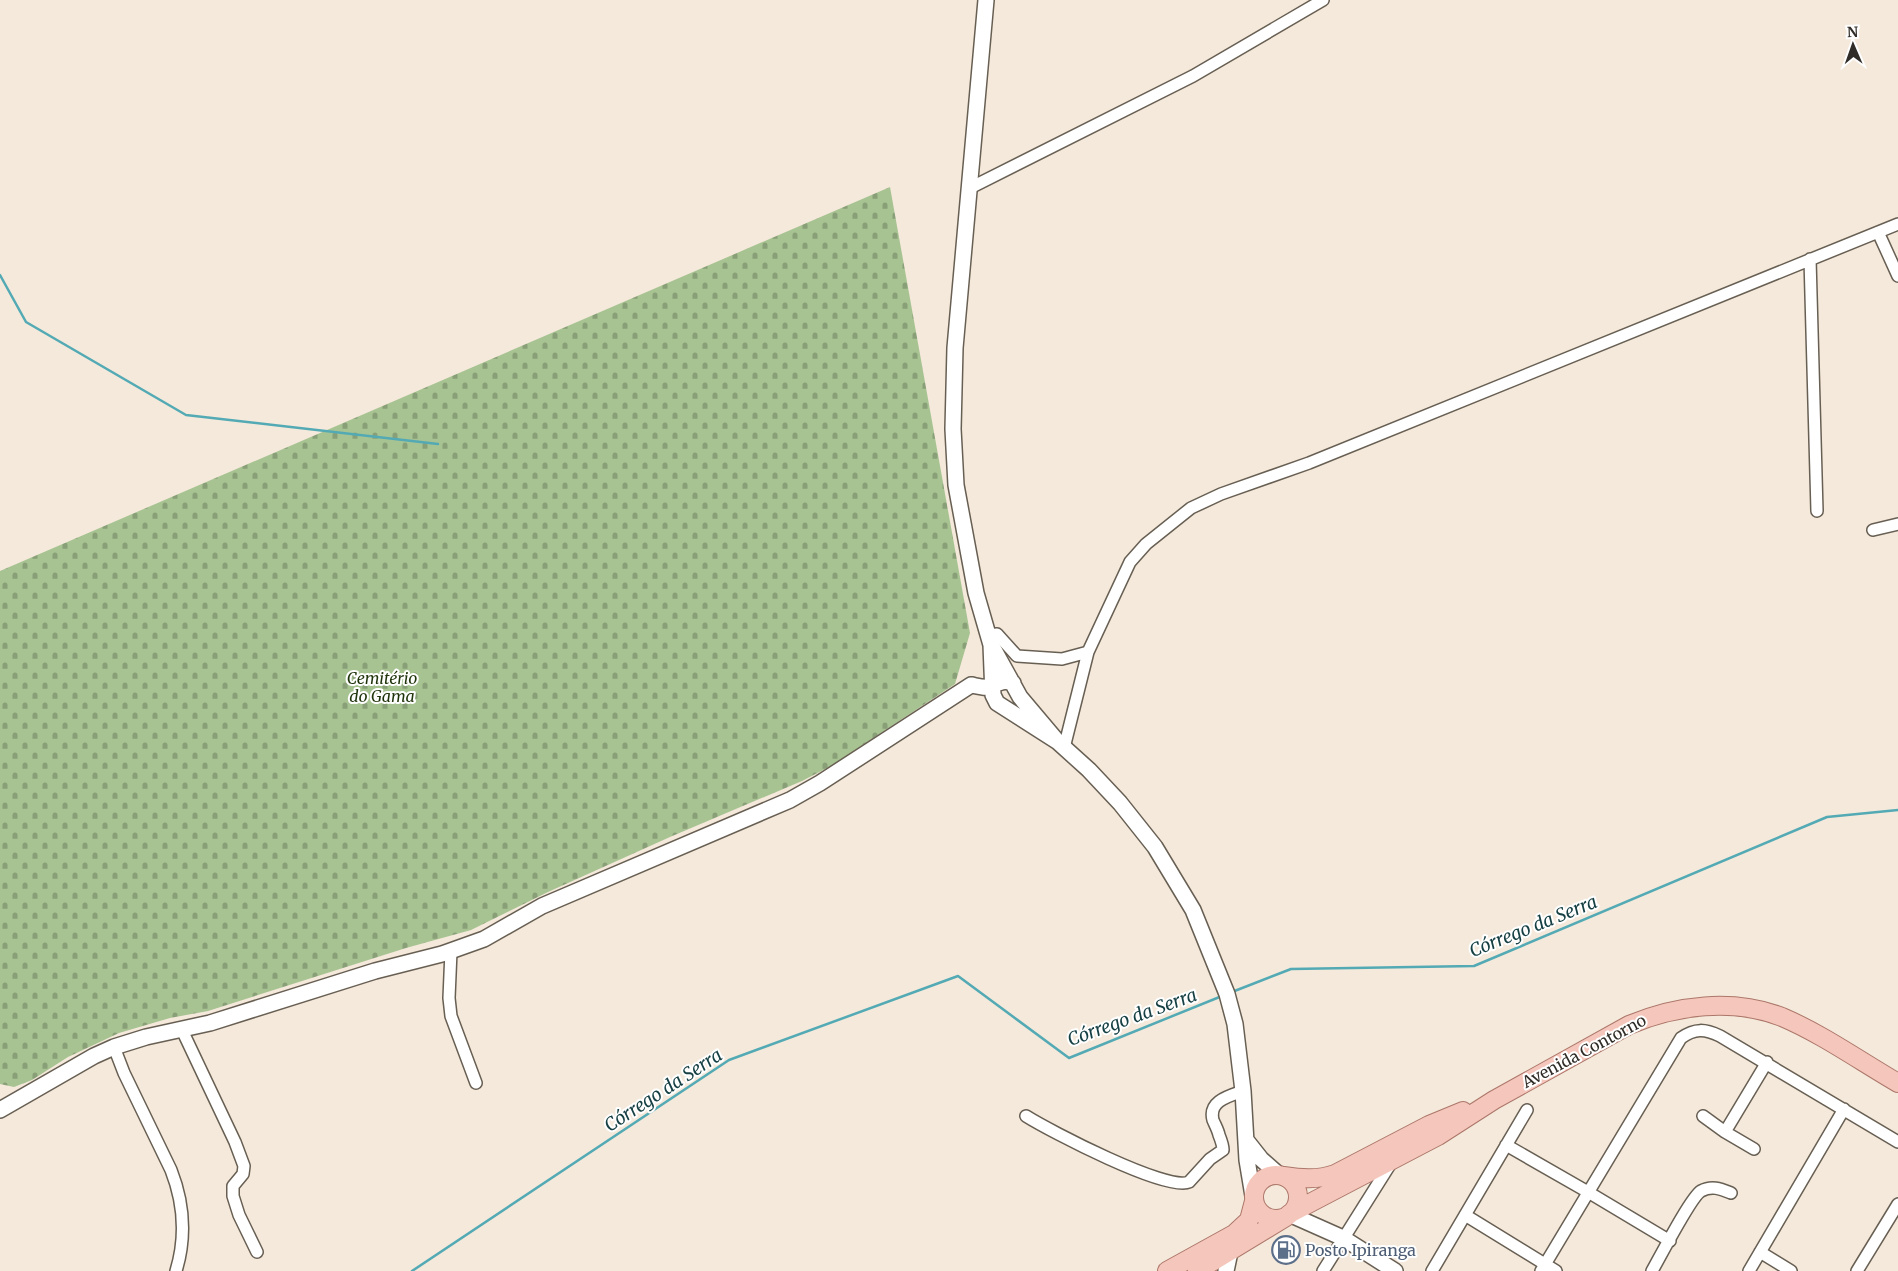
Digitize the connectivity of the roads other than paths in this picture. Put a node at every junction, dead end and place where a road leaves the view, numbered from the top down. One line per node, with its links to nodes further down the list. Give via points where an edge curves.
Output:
1 (986, 0): 3 (main road)
2 (1323, 0): 3 (street, via 1193,76)
3 (970, 188): 11 (main road, via 955,348 953,429 956,484 964,534)
4 (1898, 224): 5 (street)
5 (1878, 232): 6 (street); 7 (street)
6 (1810, 259): 8 (street); 12 (street, via 1191,508 1152,539 1130,562)
7 (1898, 276)
8 (1817, 511)
9 (1898, 524): 10 (street)
10 (1873, 530)
11 (990, 640): 12 (street, via 997,634 1017,656 1062,659); 13 (main road); 14 (main road)
12 (1088, 652): 17 (street)
13 (1013, 683): 14 (main road, via 1003,681); 15 (main road)
14 (992, 686): 16 (main road, via 997,703); 18 (main road, via 970,685 790,800 542,906 484,939)
15 (1020, 697): 16 (main road, via 1014,707); 17 (main road)
16 (1004, 707): 17 (main road)
17 (1061, 745): 24 (main road, via 1120,803 1154,847 1193,910 1227,994 1235,1024)
18 (451, 951): 19 (main road); 22 (street, via 451,1016)
19 (182, 1030): 20 (main road); 46 (street, via 244,1166 243,1174 233,1186 233,1196)
20 (114, 1047): 26 (main road); 50 (street, via 177,1187 183,1234)
21 (1767, 1062): 28 (street); 31 (street); 38 (street, via 1710,1031 1694,1031 1681,1038)
22 (476, 1083)
23 (1898, 1083): 25 (main road, Avenida Contorno, via 1805,1028 1780,1017 1755,1010 1694,1006 1652,1015 1629,1025)
24 (1243, 1091): 29 (street, via 1215,1105 1213,1120 1223,1150 1185,1184 1170,1183 1131,1168); 32 (main road)
25 (1494, 1100): 36 (main road, Avenida Contorno, via 1438,1136); 37 (main road, Avenida Contorno, via 1429,1125 1324,1178 1298,1179)
26 (0, 1110)
27 (1527, 1110): 34 (street)
28 (1844, 1110): 33 (street); 48 (street)
29 (1026, 1116)
30 (1703, 1116): 31 (street)
31 (1725, 1132): 35 (street)
32 (1246, 1140): 37 (main road, via 1261,1159); 40 (main road)
33 (1898, 1142)
34 (1506, 1145): 38 (street); 42 (street)
35 (1754, 1149)
36 (1394, 1159): 43 (main road, Avenida Contorno); 44 (street)
37 (1282, 1175): 40 (main road, via 1264,1178 1255,1188); 43 (main road, via 1295,1184 1298,1197 1294,1210)
38 (1588, 1192): 45 (street); 49 (street)
39 (1732, 1193): 45 (street, via 1717,1188 1700,1192)
40 (1254, 1198): 43 (main road, via 1256,1207 1266,1216 1272,1219); 51 (main road, via 1244,1226)
41 (1898, 1204): 61 (street)
42 (1465, 1215): 49 (street); 56 (street)
43 (1288, 1216): 44 (main road); 47 (main road, Avenida Contorno)
44 (1343, 1238): 54 (street); 55 (main road)
45 (1670, 1241): 58 (street)
46 (257, 1252)
47 (1230, 1252): 52 (main road, Avenida Contorno); 53 (main road)
48 (1760, 1252): 59 (street); 60 (street)
49 (1543, 1268): 57 (street)
50 (176, 1271)
51 (1167, 1271)
52 (1197, 1271)
53 (1226, 1271)
54 (1323, 1271)
55 (1395, 1271)
56 (1432, 1271)
57 (1556, 1271)
58 (1652, 1271)
59 (1749, 1271)
60 (1791, 1271)
61 (1858, 1271)

